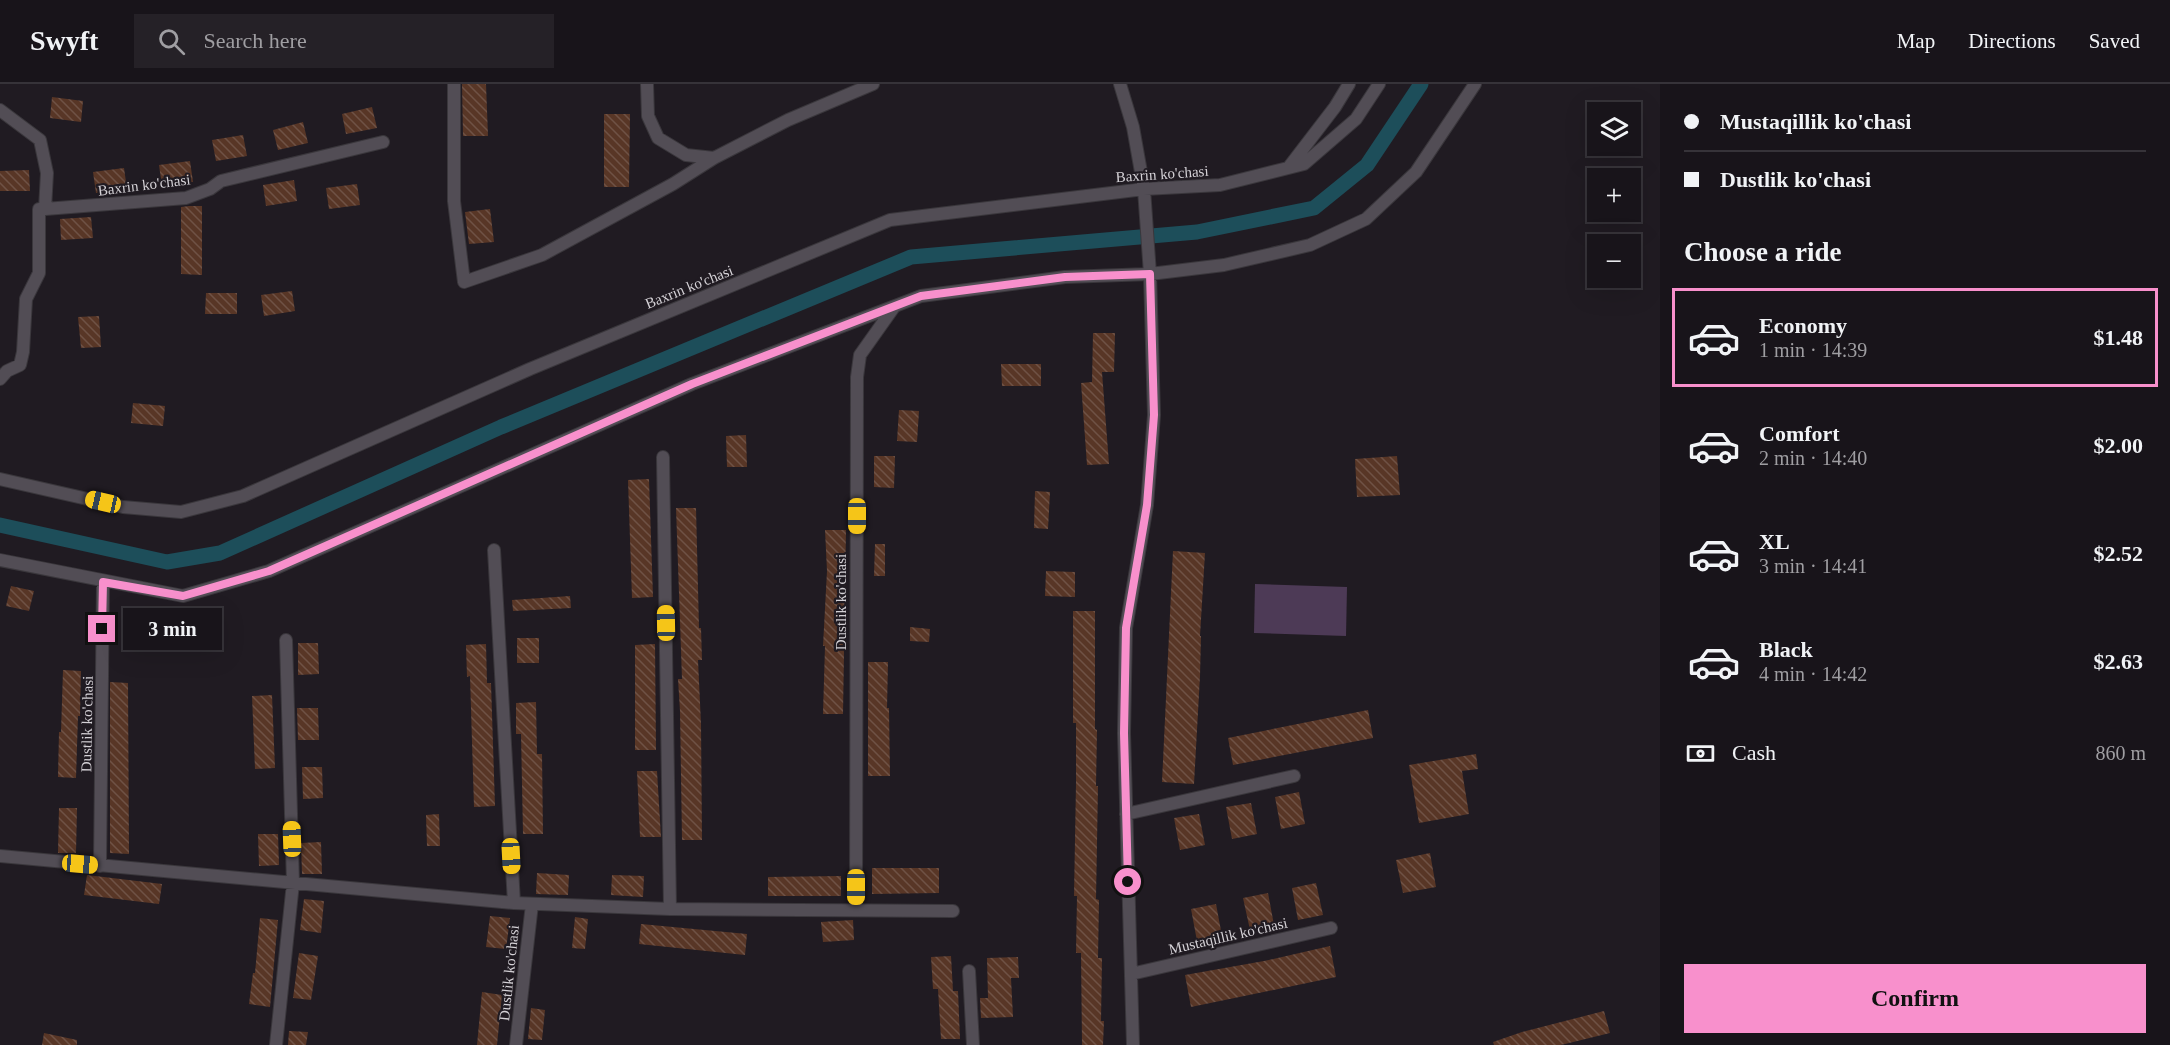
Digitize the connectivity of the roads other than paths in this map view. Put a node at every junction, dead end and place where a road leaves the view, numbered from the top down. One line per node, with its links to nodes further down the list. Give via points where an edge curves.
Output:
1 (454, 84): 11 (street, via 454,201 464,282 542,255)
2 (647, 84): 11 (street, via 648,116 658,138 686,155)
3 (873, 84): 8 (street)
4 (1120, 84): 13 (street, via 1133,127)
5 (1349, 84): 12 (street)
6 (1379, 84): 12 (street, Baxrin ko'chasi, via 1356,118 1304,164)
7 (1475, 84): 15 (street, via 1416,172 1366,219 1310,245 1224,265)
8 (847, 89): 11 (street)
9 (0, 110): 14 (street, via 40,140 47,173)
10 (383, 142): 14 (street, Baxrin ko'chasi, via 221,181 186,198)
11 (714, 158)
12 (1289, 167): 13 (street, Baxrin ko'chasi, via 1220,185)
13 (1144, 189): 15 (street); 19 (street, Baxrin ko'chasi, via 890,220 530,369 243,496 182,512 123,507)
14 (45, 209): 17 (street, via 39,209 39,273 26,299 20,365 7,370)
15 (1150, 274): 16 (street, via 1065,277 921,296); 25 (street, via 1154,415 1147,505 1126,628)
16 (894, 306): 22 (street, via 692,384 269,571 183,596); 32 (street, Dustlik ko'chasi, via 860,355 857,377)
17 (0, 379)
18 (663, 457): 31 (street)
19 (0, 479)
20 (494, 550): 29 (street, Dustlik ko'chasi)
21 (0, 560): 22 (street)
22 (103, 582): 27 (street, Dustlik ko'chasi)
23 (286, 640): 28 (street)
24 (1294, 776): 25 (street)
25 (1126, 814): 36 (street)
26 (0, 856): 27 (street, Dustlik ko'chasi)
27 (100, 866): 28 (street, Dustlik ko'chasi)
28 (293, 883): 29 (street, Dustlik ko'chasi); 37 (street)
29 (514, 903): 30 (street, Dustlik ko'chasi)
30 (532, 904): 31 (street, Dustlik ko'chasi); 38 (street, Dustlik ko'chasi)
31 (670, 909): 32 (street, Dustlik ko'chasi)
32 (856, 910): 33 (street, Dustlik ko'chasi)
33 (953, 911)
34 (1331, 928): 36 (street, Mustaqillik ko'chasi)
35 (969, 971): 39 (street)
36 (1131, 974): 40 (street)
37 (276, 1045)
38 (516, 1045)
39 (973, 1045)
40 (1133, 1045)

